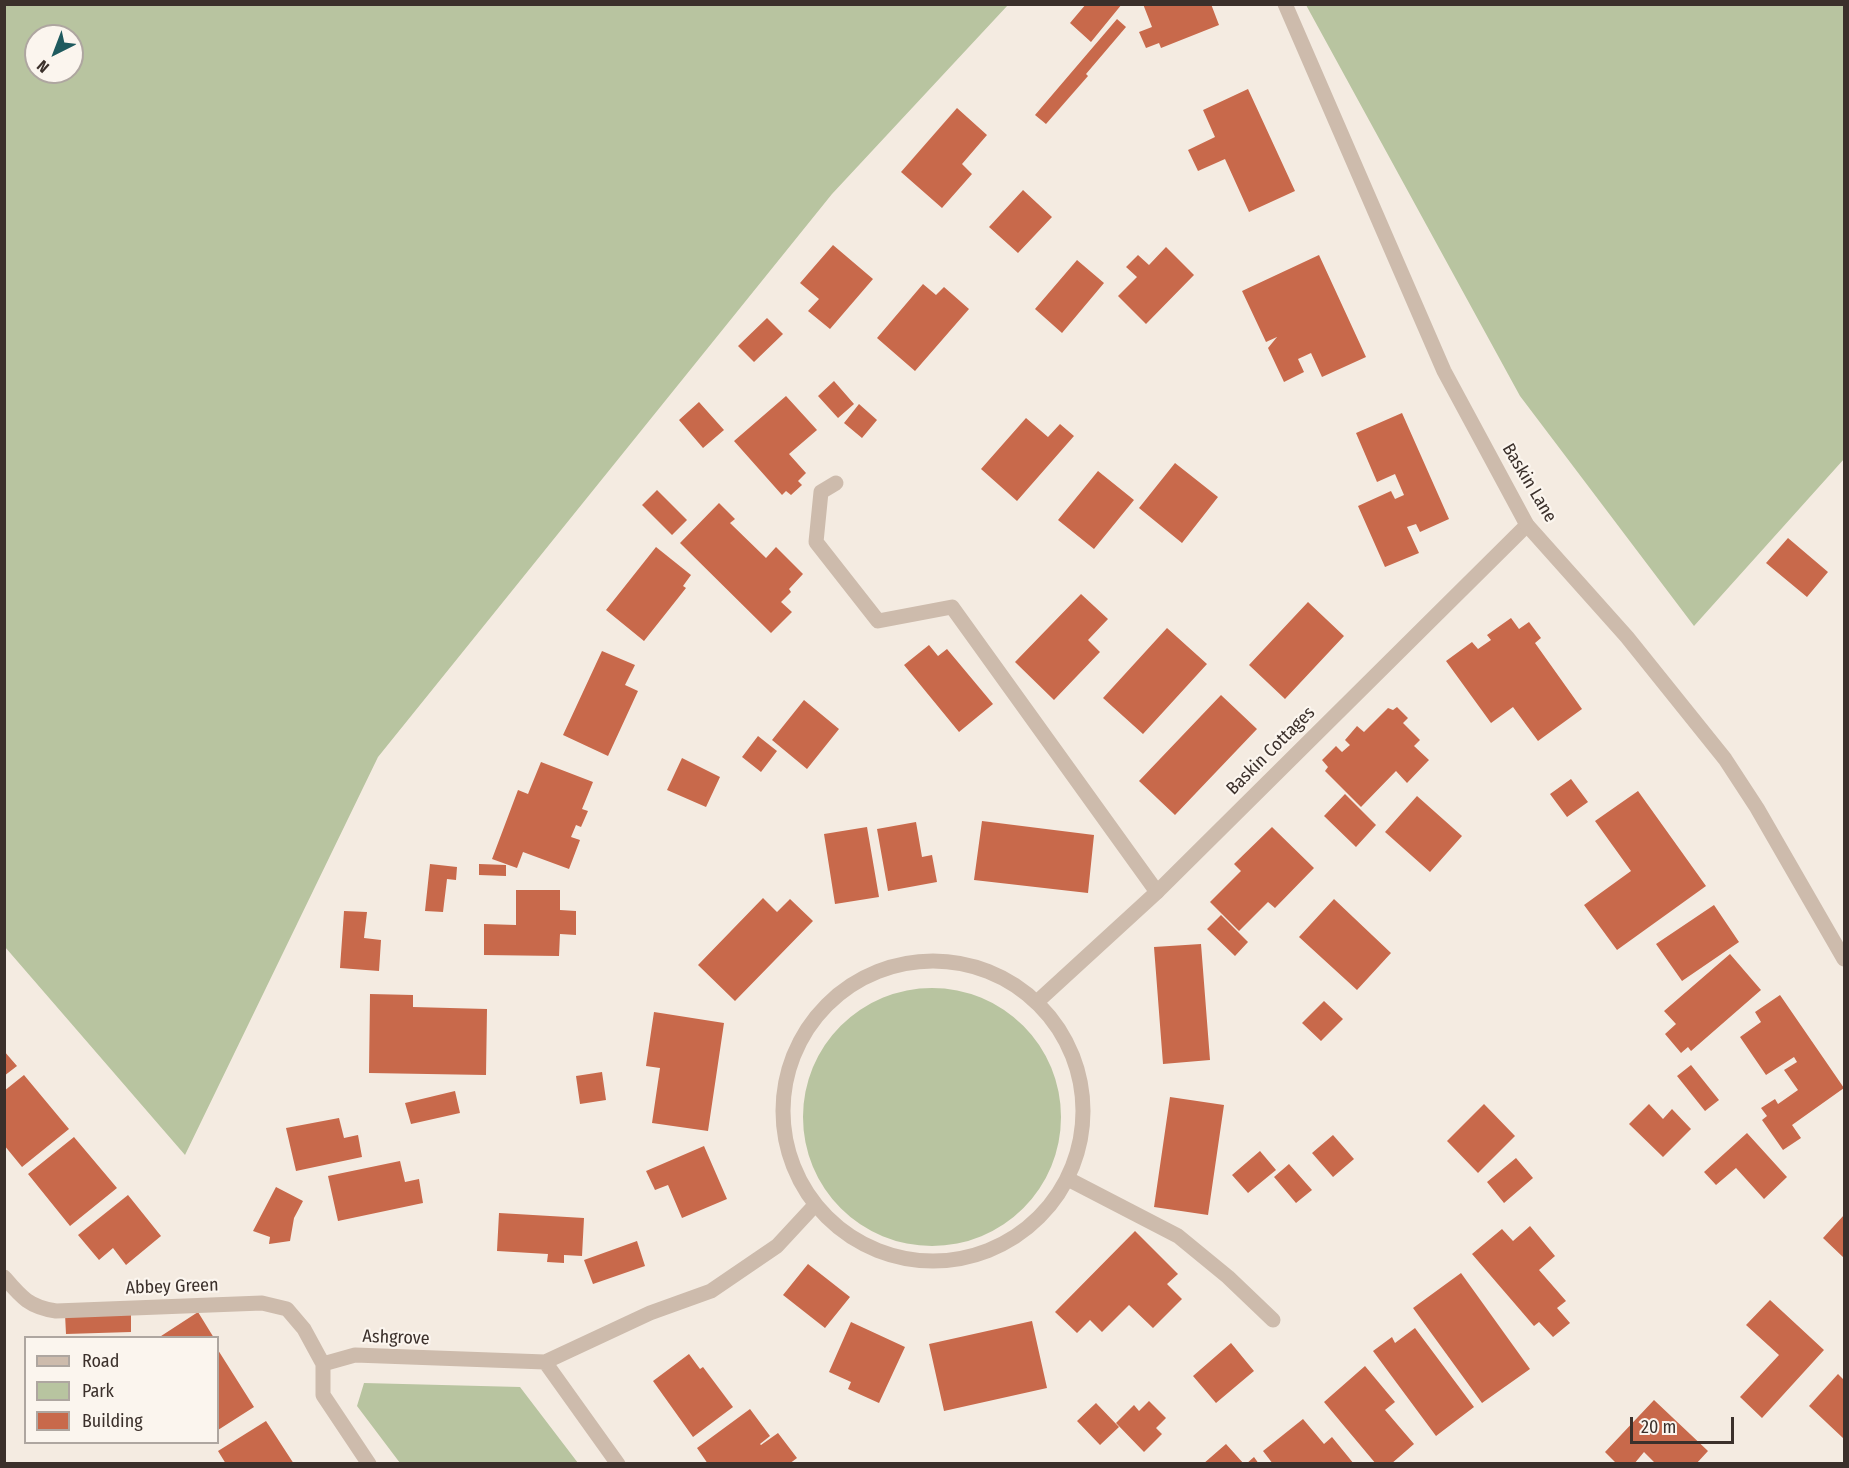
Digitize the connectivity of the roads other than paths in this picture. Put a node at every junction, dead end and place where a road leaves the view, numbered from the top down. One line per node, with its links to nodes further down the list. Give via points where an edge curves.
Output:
1 (1285, 4): 3 (street, Baskin Lane, via 1444,371)
2 (836, 483): 4 (street, via 821,492 816,542 823,551 878,621 952,607)
3 (1527, 525): 4 (street, Baskin Cottages); 5 (street, Baskin Lane, via 1634,645 1725,759)
4 (1156, 892): 6 (street, Baskin Cottages)
5 (1845, 959)
6 (1038, 1001): 7 (street, via 1082,1080 1084,1123); 8 (street, via 999,974 957,962 883,968 821,1009 795,1048 782,1095 789,1157)
7 (1068, 1179): 8 (street, via 1059,1196 1007,1244 951,1262 904,1260 856,1241); 10 (street, via 1178,1236)
8 (815, 1205): 11 (street, Ashgrove, via 777,1246 711,1291 650,1313)
9 (4, 1277): 12 (street, Abbey Green, via 23,1299 56,1311 262,1303 287,1309 304,1329)
10 (1273, 1320)
11 (545, 1362): 12 (street, Ashgrove, via 355,1355); 14 (street)
12 (323, 1364): 13 (street, via 323,1395)
13 (369, 1464)
14 (618, 1464)

